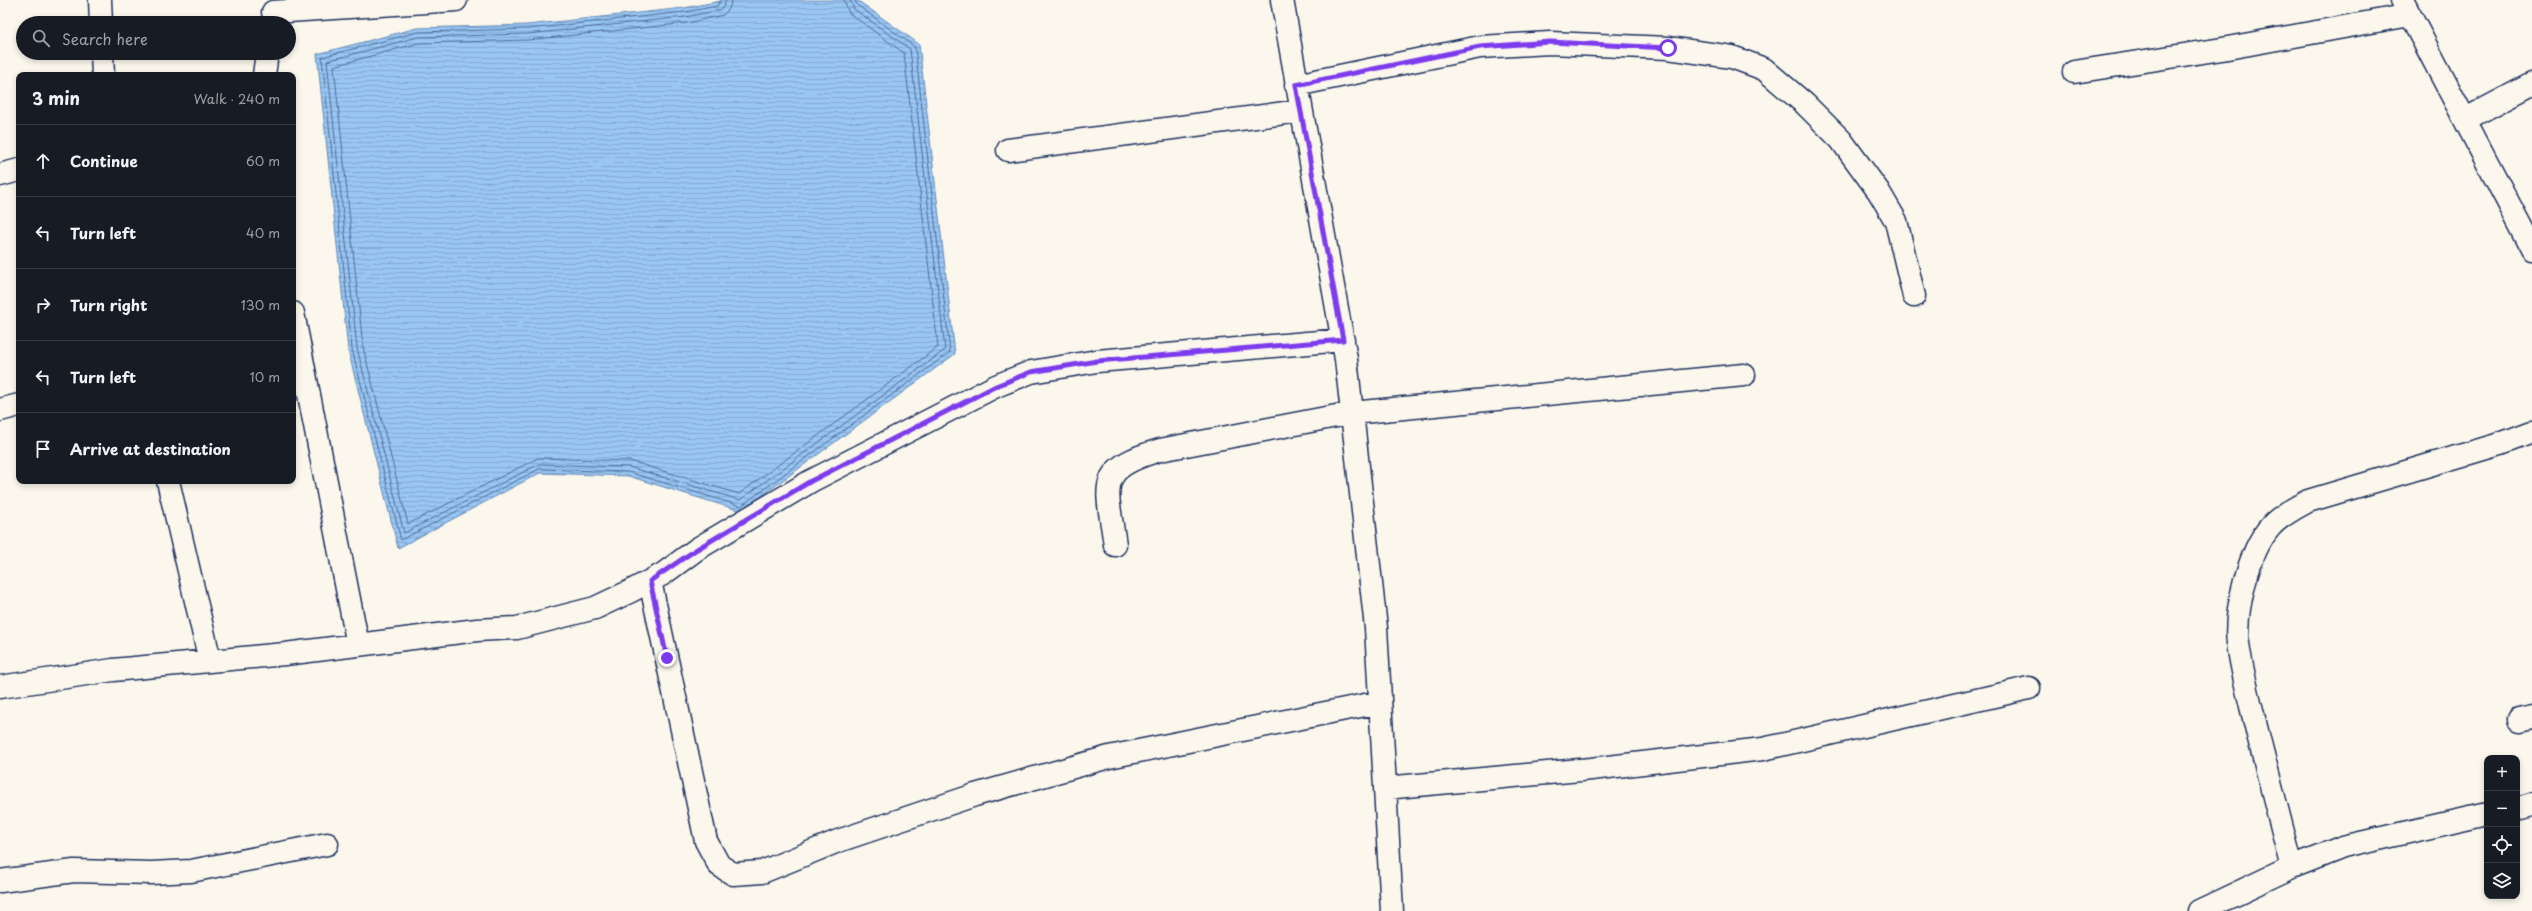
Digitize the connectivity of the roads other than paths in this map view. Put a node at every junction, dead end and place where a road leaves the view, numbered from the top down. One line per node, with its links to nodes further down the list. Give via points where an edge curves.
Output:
1 (100, 0): 6 (street)
2 (456, 0): 5 (street)
3 (1282, 0): 13 (street)
4 (2406, 7): 11 (street, via 2222,49); 15 (street)
5 (273, 12)
6 (101, 16)
7 (102, 60): 9 (street)
8 (266, 60): 10 (street)
9 (103, 72)
10 (264, 72)
11 (2074, 72)
12 (2532, 84): 15 (street)
13 (1296, 85): 14 (street); 20 (street, via 1480,47 1503,45 1550,42 1668,48 1732,57 1764,69 1805,104 1841,140 1879,192 1896,221)
14 (1300, 111): 16 (street); 22 (street)
15 (2466, 119): 19 (street)
16 (1008, 150)
17 (16, 171): 18 (street)
18 (0, 175)
19 (2532, 248)
20 (1914, 296)
21 (296, 328): 31 (street)
22 (1343, 340): 26 (street); 30 (street, via 1097,361 1031,372 996,386 811,481 697,549)
23 (1744, 375): 26 (street)
24 (16, 406): 25 (street)
25 (0, 410)
26 (1352, 413): 29 (street, via 1133,457 1112,473 1108,492); 35 (street, via 1376,628)
27 (2532, 432): 41 (street, via 2500,444 2308,500 2271,526 2262,539 2243,588 2238,613 2238,642 2248,696)
28 (169, 484): 32 (street)
29 (1115, 545)
30 (650, 581): 31 (street, via 595,608 516,628 477,630); 35 (street, via 706,841 719,865 733,874 762,872 838,840 1109,757)
31 (358, 645): 32 (street)
32 (210, 661): 33 (street, via 113,670)
33 (0, 687)
34 (2029, 688): 36 (street, via 1763,749 1591,769)
35 (1380, 702): 36 (street)
36 (1385, 788): 43 (street)
37 (2532, 804): 38 (street)
38 (2520, 807)
39 (2484, 815): 41 (street, via 2343,847)
40 (327, 844): 42 (street, via 191,871 151,874 74,871)
41 (2292, 867): 44 (street)
42 (0, 881)
43 (1392, 911)
44 (2199, 911)

